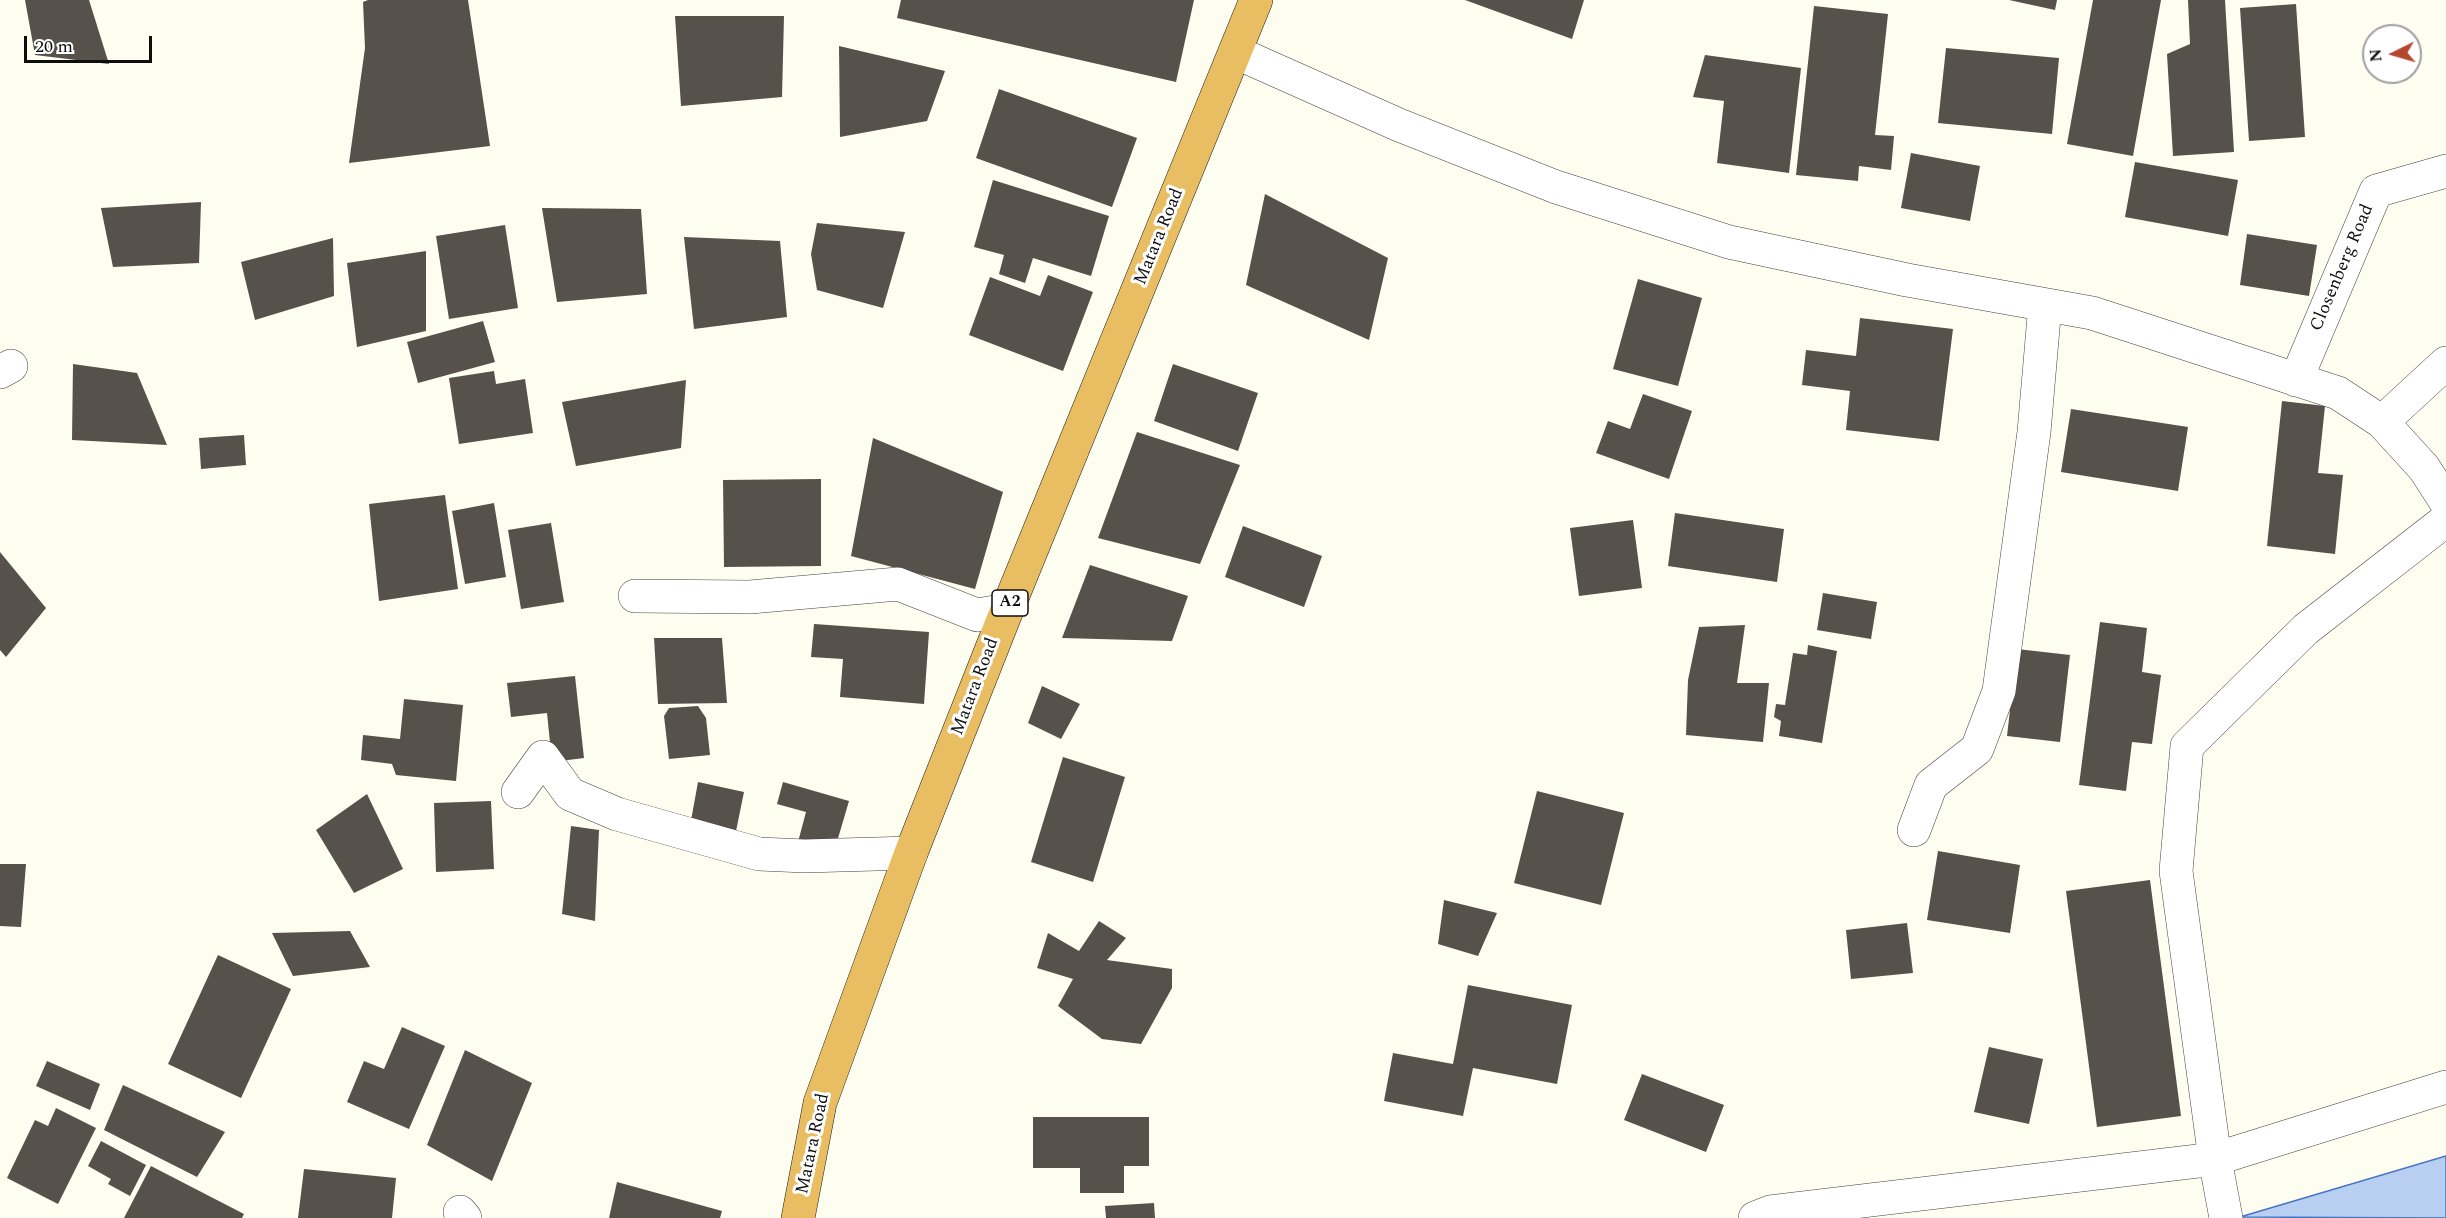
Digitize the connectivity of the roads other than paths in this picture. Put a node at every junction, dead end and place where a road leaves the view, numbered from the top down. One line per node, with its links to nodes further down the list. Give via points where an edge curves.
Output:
1 (1256, 0): 2 (highway, Matara Road / A2)
2 (1235, 52): 4 (street, via 1399,125 1556,187 1729,242 1907,280); 11 (highway, Matara Road / A2)
3 (2446, 171): 6 (street, Closenberg Road, via 2376,190)
4 (2045, 304): 6 (street, via 2092,313); 13 (street, via 2034,432 1999,691 1977,749 1931,785)
5 (2446, 363): 7 (street)
6 (2296, 380): 7 (street, via 2338,393)
7 (2382, 422): 8 (street, via 2424,468)
8 (2446, 502)
9 (2446, 520): 16 (street, via 2306,629 2187,746 2176,871)
10 (635, 596): 11 (street, via 750,597 898,584 977,615)
11 (1007, 610): 14 (highway, Matara Road / A2)
12 (518, 792): 14 (street, via 543,757 570,794 617,814 759,854)
13 (1914, 830)
14 (911, 853): 17 (highway, Matara Road / A2, via 820,1103)
15 (2446, 1087): 16 (street)
16 (2215, 1159): 18 (street, via 1770,1212); 19 (street)
17 (798, 1218)
18 (1755, 1218)
19 (2226, 1218)

